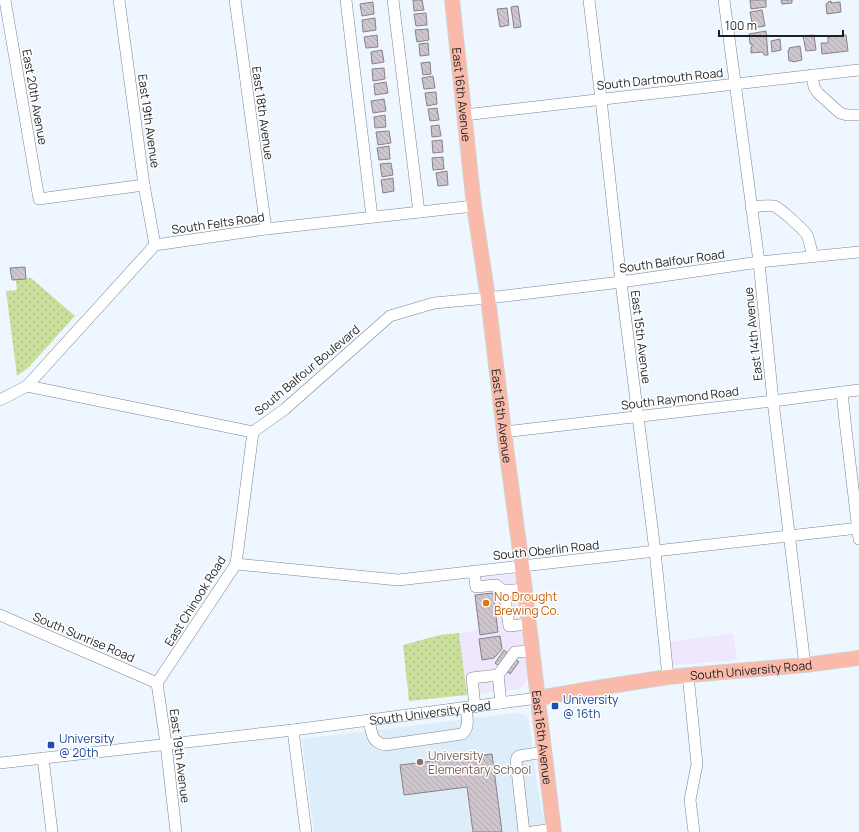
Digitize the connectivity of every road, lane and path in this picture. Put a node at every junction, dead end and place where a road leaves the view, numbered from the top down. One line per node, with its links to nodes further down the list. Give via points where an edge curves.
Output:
1 (5, 0): 9 (street, East 20th Avenue)
2 (119, 0): 16 (street, East 19th Avenue)
3 (235, 0): 21 (street, East 18th Avenue)
4 (346, 0): 20 (street)
5 (394, 0): 19 (street)
6 (452, 0): 14 (main road, East 16th Avenue)
7 (589, 0): 13 (street, East 15th Avenue)
8 (724, 0): 12 (street, East 14th Avenue)
9 (4, 18): 16 (street, East 20th Avenue, via 39,199)
10 (859, 70): 11 (street, South Dartmouth Road)
11 (812, 75): 12 (street, South Dartmouth Road); 15 (street, via 818,93 840,112)
12 (735, 84): 13 (street, South Dartmouth Road); 18 (street, East 14th Avenue)
13 (601, 99): 14 (street, South Dartmouth Road); 26 (street, East 15th Avenue)
14 (464, 115): 17 (main road, East 16th Avenue)
15 (859, 115)
16 (144, 185): 22 (street, East 19th Avenue)
17 (474, 206): 19 (street, South Felts Road); 27 (main road, East 16th Avenue)
18 (752, 207): 24 (street, via 770,206 782,211 806,233); 25 (street, East 14th Avenue)
19 (419, 212): 20 (street, South Felts Road)
20 (372, 217): 21 (street, South Felts Road)
21 (266, 229): 22 (street, South Felts Road)
22 (155, 246): 28 (street)
23 (859, 252): 24 (street, South Balfour Road)
24 (813, 257): 25 (street, South Balfour Road)
25 (759, 262): 26 (street, South Balfour Road); 32 (street, East 14th Avenue)
26 (621, 282): 27 (street, South Balfour Road); 33 (street, East 15th Avenue)
27 (488, 298): 34 (street, South Balfour Boulevard, via 434,303 390,316 285,409); 35 (main road, East 16th Avenue)
28 (27, 386): 31 (street); 34 (street, South Balfour Boulevard)
29 (859, 390): 30 (street, South Raymond Road)
30 (842, 392): 32 (street, South Raymond Road); 36 (street)
31 (0, 400)
32 (773, 401): 33 (street, South Raymond Road); 37 (street, East 14th Avenue)
33 (638, 416): 35 (street, South Raymond Road); 38 (street, East 15th Avenue)
34 (253, 432): 39 (street, East Chinook Road)
35 (504, 432): 40 (main road, East 16th Avenue)
36 (859, 531): 37 (street, South Oberlin Road)
37 (789, 536): 38 (street, South Oberlin Road); 49 (street, East 14th Avenue)
38 (654, 551): 40 (street, South Oberlin Road); 52 (street, East 15th Avenue)
39 (236, 564): 42 (street, South Oberlin Road, via 398,580); 53 (street, East Chinook Road)
40 (522, 566): 41 (street, South Oberlin Road); 44 (main road, East 16th Avenue)
41 (494, 569): 42 (street, South Oberlin Road); 43 (street)
42 (474, 571): 43 (street, via 476,587)
43 (500, 588): 44 (street); 46 (street, via 508,626)
44 (524, 589): 46 (main road, East 16th Avenue)
45 (0, 615): 53 (street, South Sunrise Road)
46 (529, 624): 47 (main road, East 16th Avenue)
47 (532, 651): 50 (street, via 515,652); 54 (main road, East 16th Avenue)
48 (859, 658): 49 (main road, South University Road)
49 (805, 665): 51 (main road, South University Road)
50 (498, 675): 55 (street); 56 (street, via 472,678)
51 (688, 675): 52 (main road, South University Road); 69 (street, via 697,764 690,800)
52 (668, 677): 54 (main road, South University Road)
53 (157, 683): 59 (street, East 19th Avenue)
54 (538, 698): 55 (street, South University Road); 60 (main road, East 16th Avenue)
55 (501, 703): 56 (street, South University Road)
56 (470, 707): 57 (street, South University Road); 57 (street, via 466,731 462,734 386,745 374,740)
57 (369, 720): 58 (street, South University Road)
58 (294, 730): 59 (street, South University Road); 66 (street)
59 (166, 744): 61 (street, South University Road); 65 (street, East 19th Avenue)
60 (544, 752): 63 (main road, East 16th Avenue); 67 (street, via 519,756 516,761)
61 (44, 758): 62 (street, South University Road); 64 (street)
62 (0, 763)
63 (554, 830): 68 (street)
64 (52, 832)
65 (176, 832)
66 (306, 832)
67 (524, 832)
68 (532, 832)
69 (694, 832)

